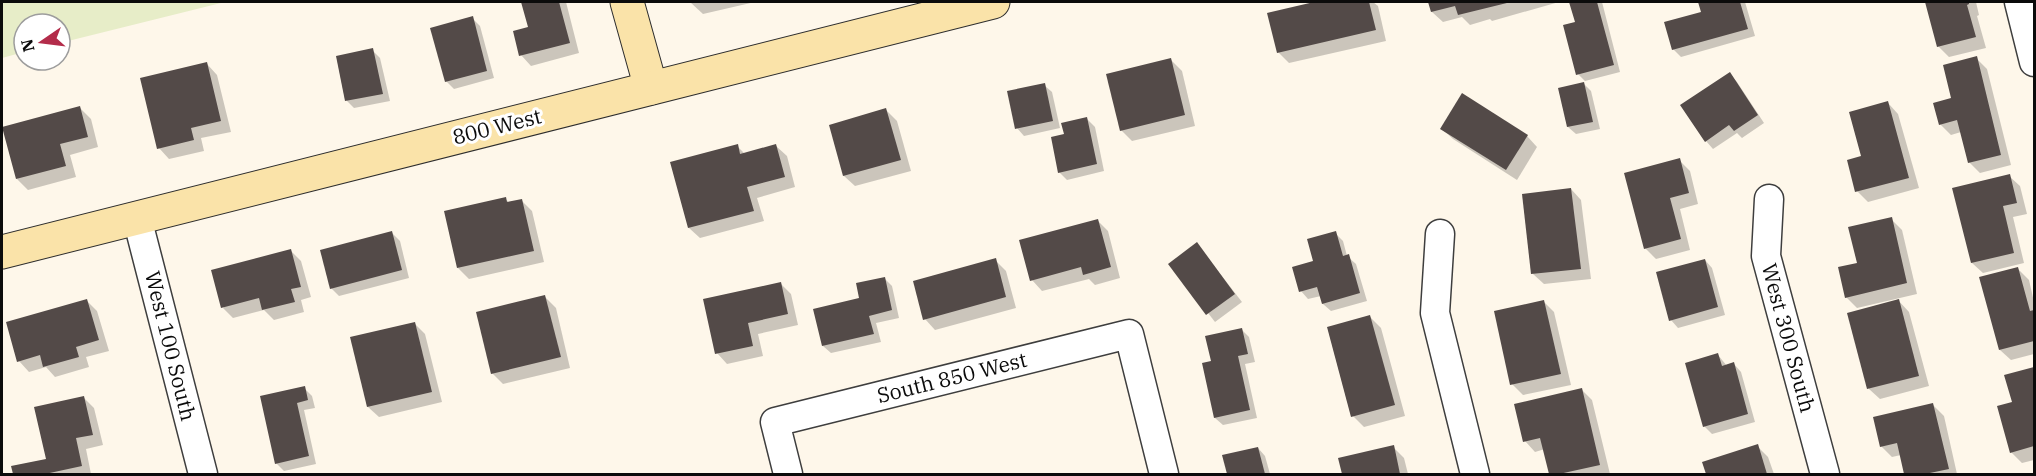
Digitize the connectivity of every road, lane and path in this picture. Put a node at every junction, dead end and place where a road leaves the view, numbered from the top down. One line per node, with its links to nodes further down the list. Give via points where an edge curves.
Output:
1 (627, 2): 5 (street)
2 (993, 2): 5 (street, 800 West)
3 (2019, 2): 4 (street)
4 (2034, 62)
5 (651, 88): 7 (street, 800 West)
6 (1769, 199): 14 (street, West 300 South, via 1766,256)
7 (137, 218): 9 (street, 800 West); 10 (street, West 100 South)
8 (1440, 234): 13 (street, via 1435,313)
9 (2, 252)
10 (203, 474)
11 (788, 474): 12 (street, South 850 West, via 775,422 1130,334)
12 (1164, 474)
13 (1475, 474)
14 (1825, 474)

